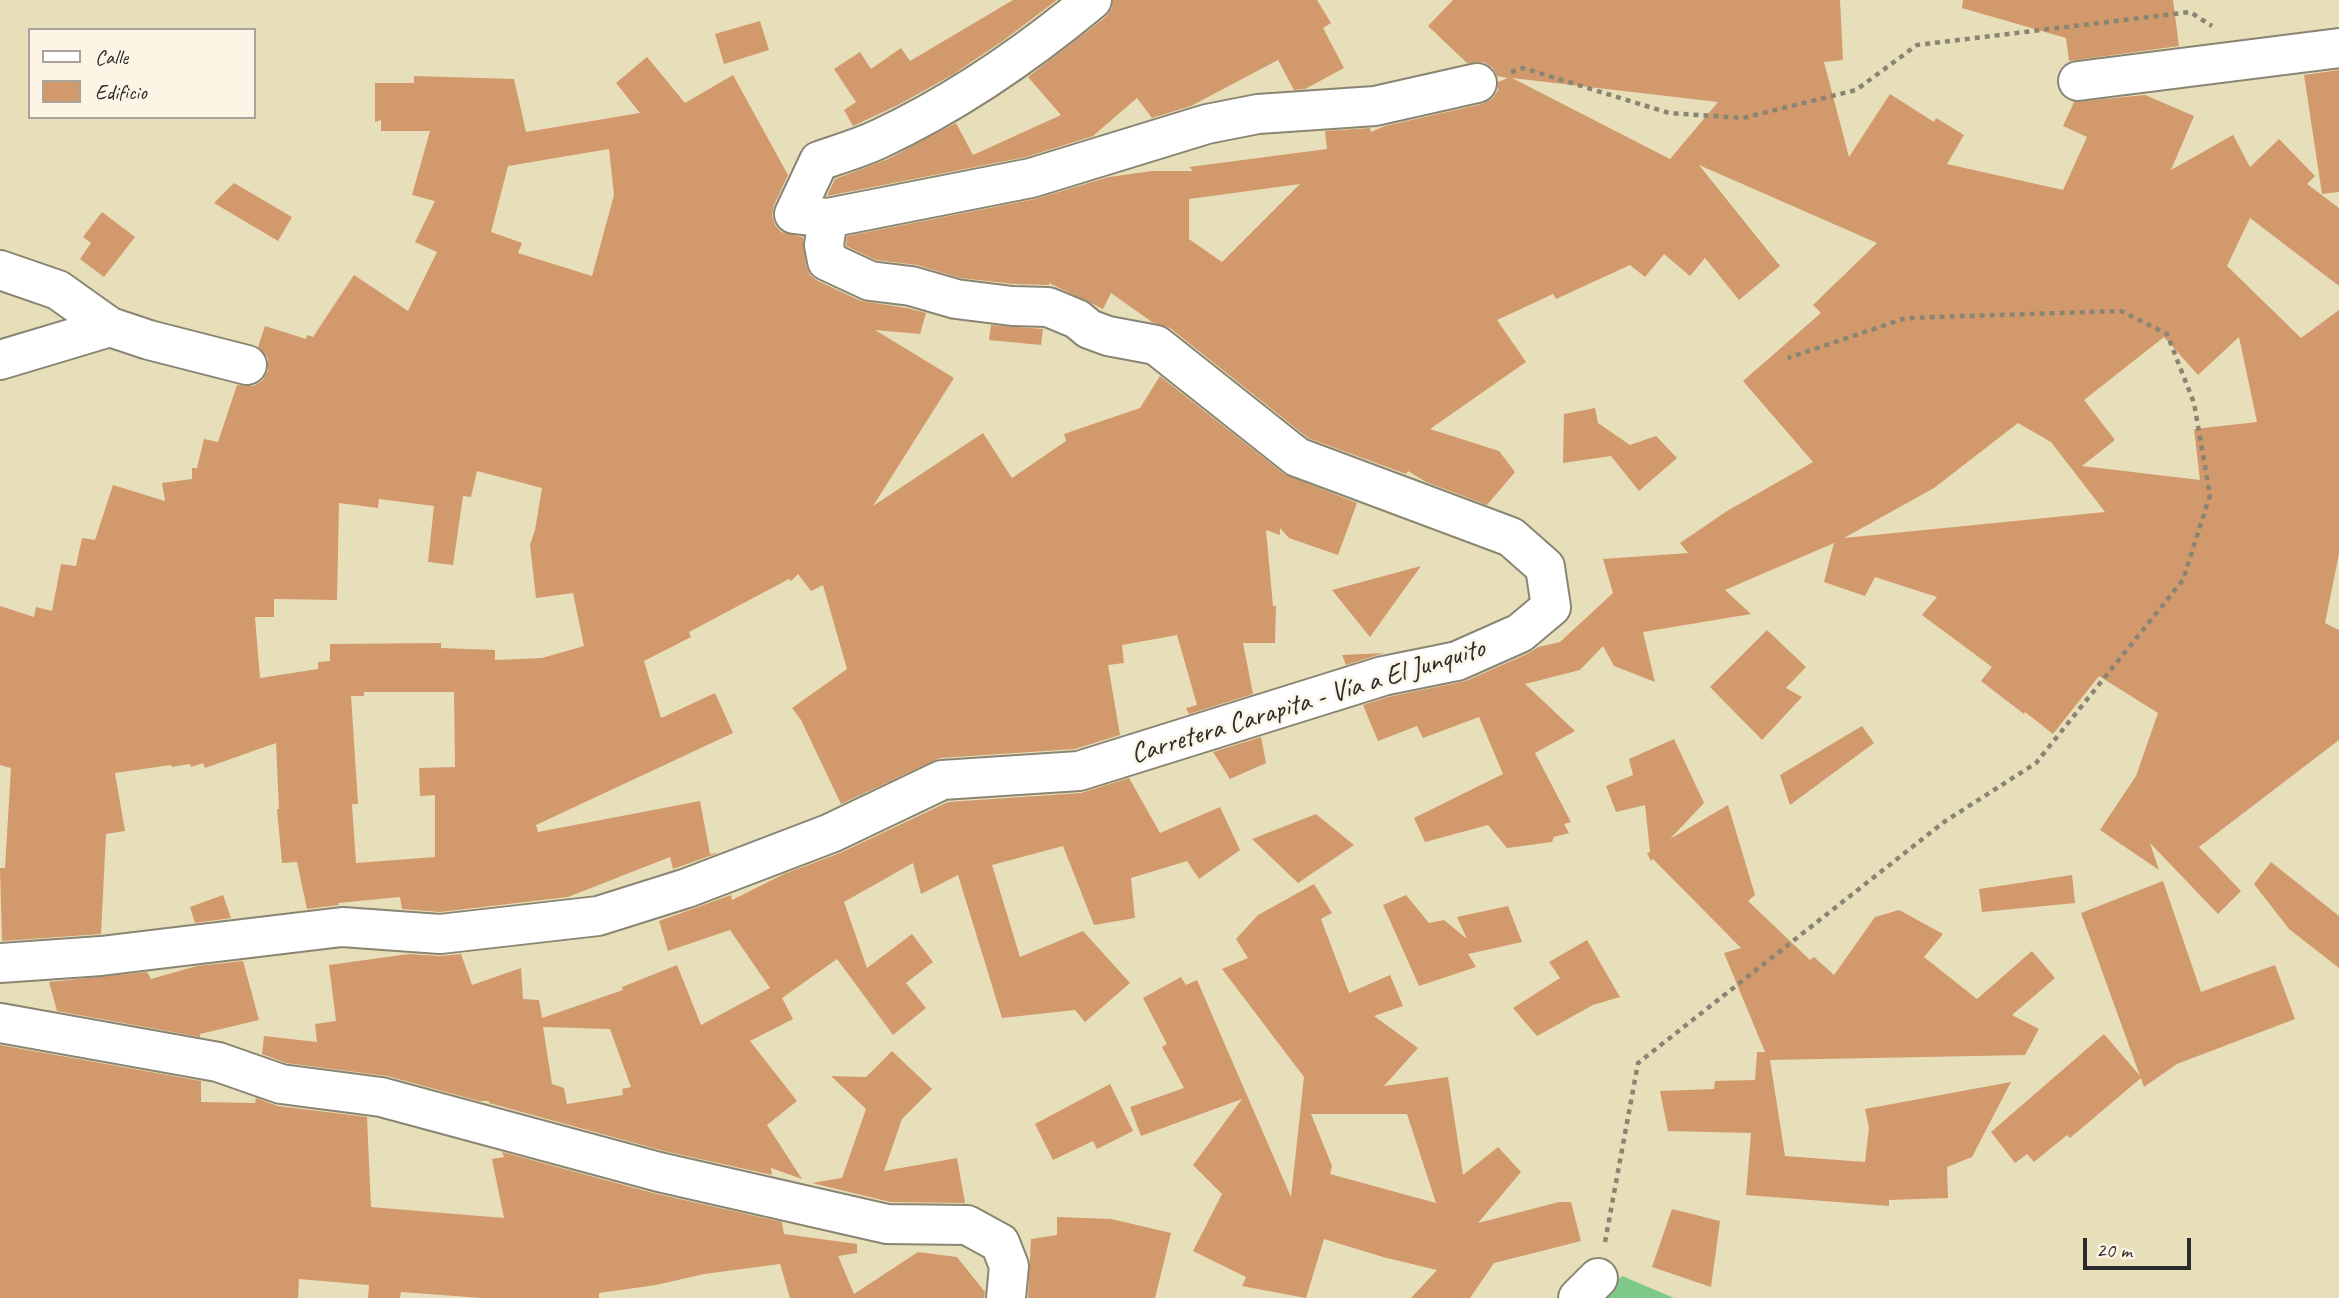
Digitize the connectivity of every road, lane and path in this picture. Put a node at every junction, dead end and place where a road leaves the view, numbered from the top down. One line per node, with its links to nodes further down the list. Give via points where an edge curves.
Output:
1 (1092, 0): 6 (street, via 964,92 876,140 819,161 794,214)
2 (2213, 26): 5 (path, via 2190,12 1917,45 1856,90 1743,118 1669,113 1523,68)
3 (2339, 48): 4 (street)
4 (2078, 81)
5 (1477, 83): 6 (street, via 1375,106 1258,114 1207,124 1031,178)
6 (828, 218): 14 (street, Carretera Carapita - Vía a El Junquito, via 827,261 870,281 911,286 956,299 1048,307 1108,336 1156,345 1297,457 1511,537 1545,566 1552,607 1520,633 1457,661 1383,676 1079,771 942,780 820,838 598,916 440,934 342,928 101,957)
7 (0, 270): 9 (street)
8 (0, 289): 9 (street)
9 (58, 290): 10 (street)
10 (110, 327): 12 (street); 13 (street)
11 (1788, 358): 16 (path, via 1906,318 2121,311 2166,334 2193,403 2210,495 2183,580 2036,763 1944,822 1638,1063)
12 (0, 360)
13 (247, 365)
14 (0, 963)
15 (0, 1023): 17 (street, via 219,1062 281,1084 381,1097 659,1172 887,1224 967,1226 1000,1243 1009,1266)
16 (1588, 1288)
17 (1006, 1298)

